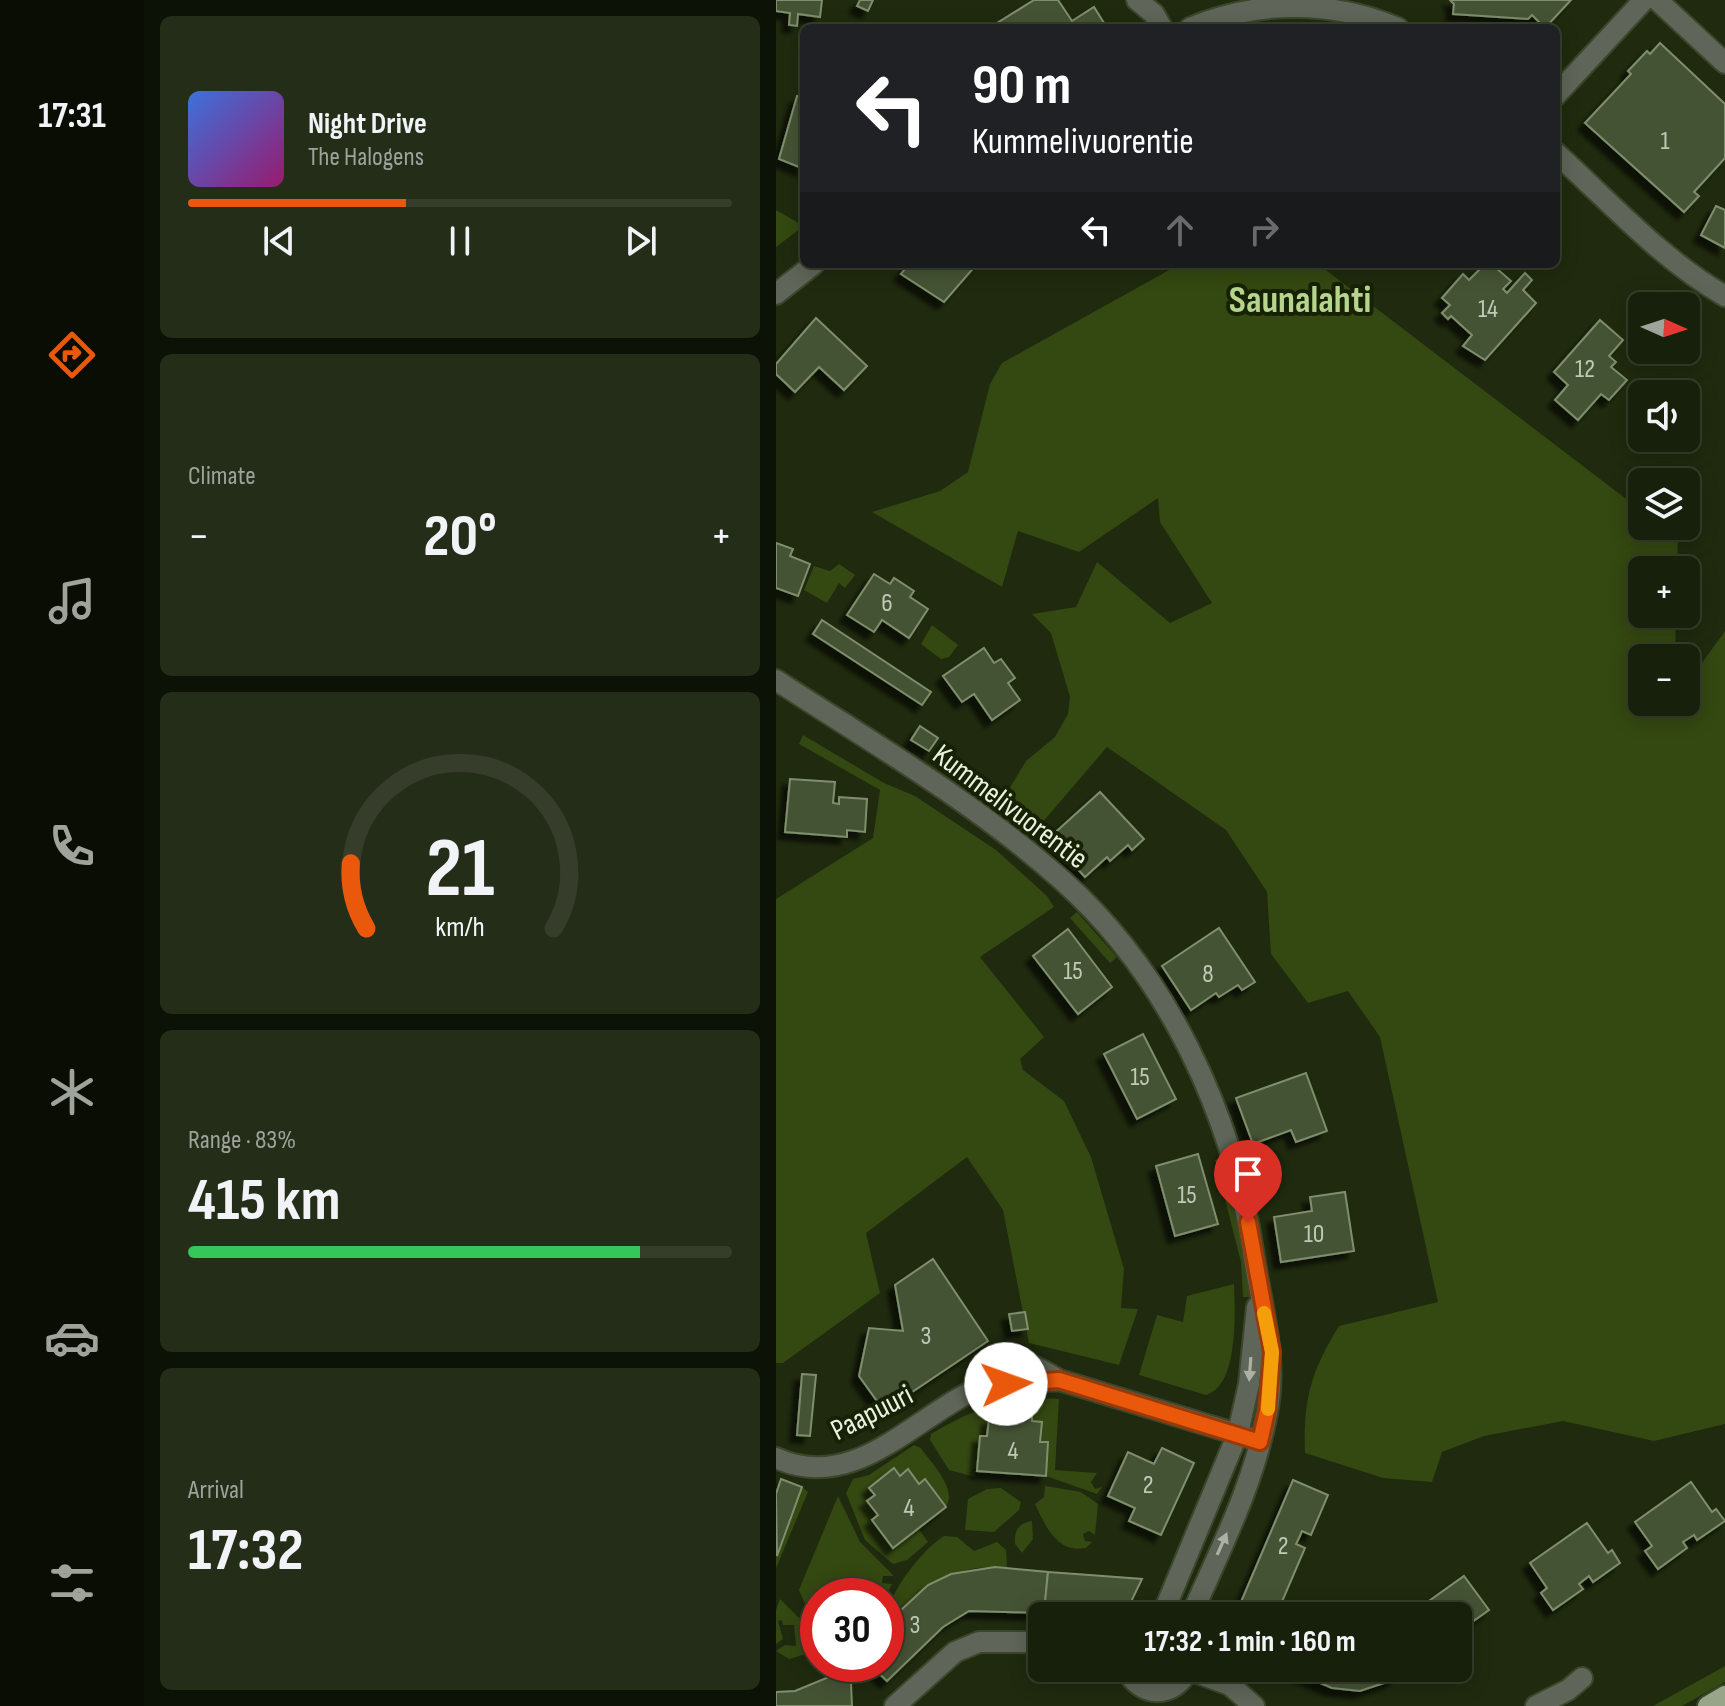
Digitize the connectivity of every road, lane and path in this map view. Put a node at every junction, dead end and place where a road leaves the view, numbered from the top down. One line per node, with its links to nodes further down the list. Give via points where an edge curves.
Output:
1 (1137, 0): 4 (street)
2 (1644, 0): 8 (street)
3 (1657, 0): 7 (street)
4 (1160, 24)
5 (1200, 24): 6 (street, via 1228,13 1295,4 1348,11)
6 (1386, 24)
7 (1725, 63)
8 (1560, 91)
9 (1560, 157): 12 (street, via 1675,261)
10 (809, 268): 11 (street)
11 (776, 294)
12 (1725, 296)
13 (776, 680): 14 (street, Kummelivuorentie, via 1006,833 1066,883 1123,947 1181,1032 1208,1092 1241,1191)
14 (1259, 1291): 15 (street, Kummelivuorentie, one-way to 15); 16 (street, Kummelivuorentie, via 1272,1352)
15 (1238, 1433): 16 (street, Paapuuri); 17 (street, Paapuuri, via 1059,1380 988,1384 855,1462 826,1467); 18 (street, Kummelivuorentie)
16 (1260, 1442): 19 (street, Kummelivuorentie, one-way to 16, via 1250,1480)
17 (776, 1458)
18 (1168, 1602)
19 (1197, 1602)
20 (1028, 1643): 26 (street, via 979,1642 955,1652)
21 (1582, 1678): 28 (street)
22 (1134, 1682): 25 (street)
23 (1183, 1682): 25 (street); 27 (street, via 1230,1685)
24 (1725, 1696): 29 (main road)
25 (1148, 1699)
26 (895, 1706)
27 (1254, 1706)
28 (1536, 1706)
29 (1708, 1706)

